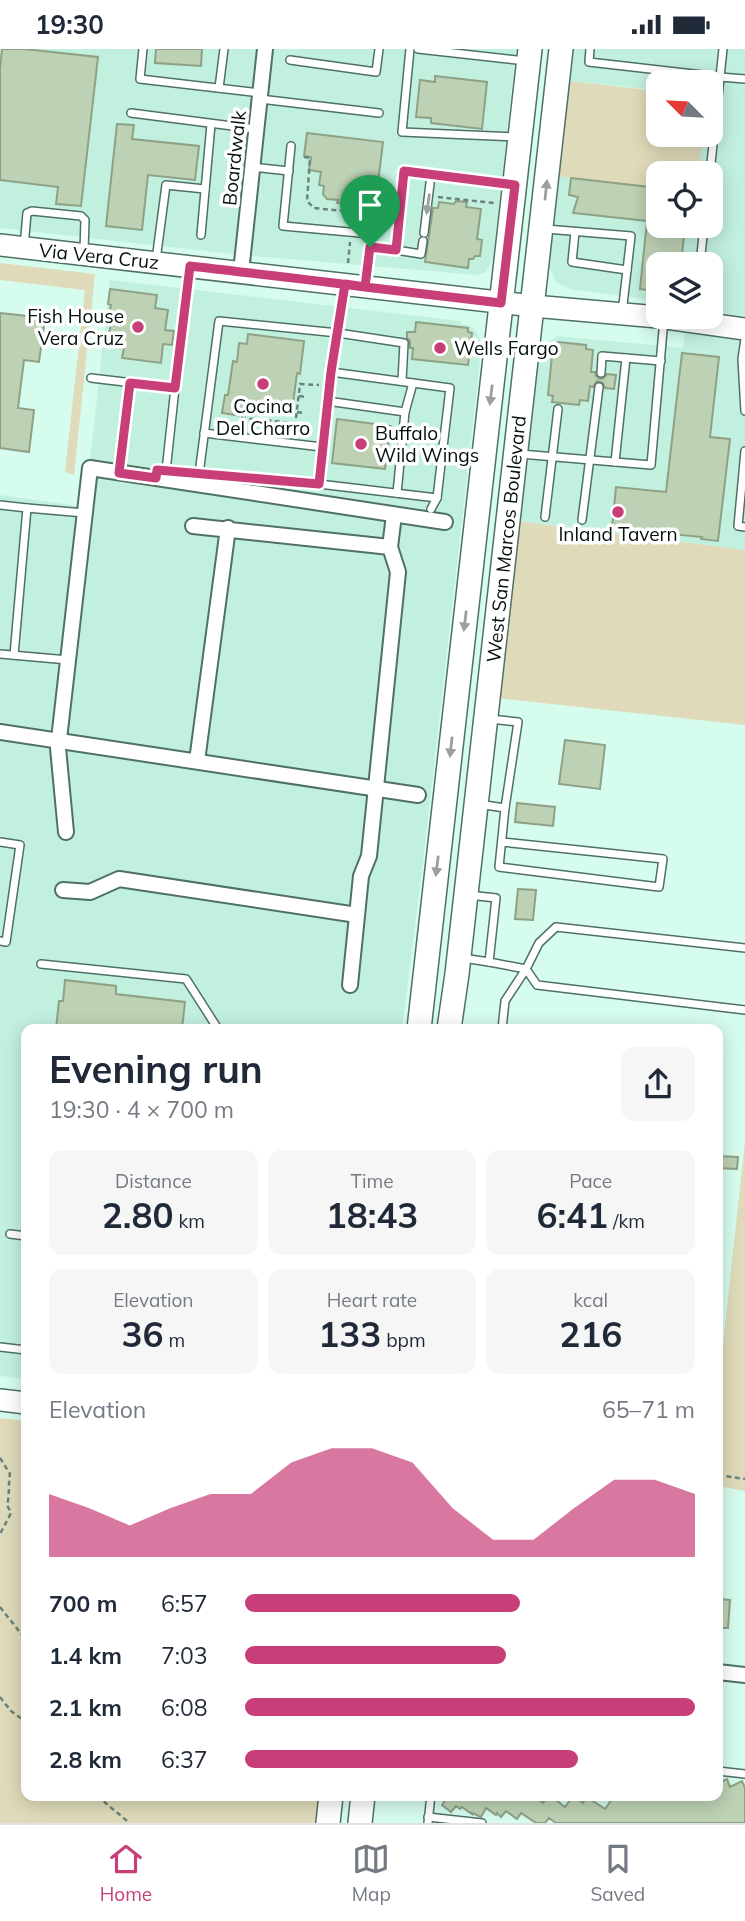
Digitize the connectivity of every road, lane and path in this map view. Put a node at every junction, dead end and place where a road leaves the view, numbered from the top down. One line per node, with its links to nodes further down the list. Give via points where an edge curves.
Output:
1 (143, 49): 16 (lane, via 140,79)
2 (224, 49): 16 (lane)
3 (265, 49): 17 (street, Boardwalk)
4 (379, 49): 11 (lane, via 376,72)
5 (410, 49): 22 (lane, via 402,132)
6 (418, 49): 10 (lane)
7 (562, 49): 33 (main road, West San Marcos Boulevard, one-way to 7)
8 (590, 49): 12 (lane, via 589,62)
9 (723, 49): 13 (lane)
10 (529, 55): 22 (main road, West San Marcos Boulevard)
11 (290, 60)
12 (659, 70)
13 (721, 70)
14 (723, 77): 15 (lane)
15 (745, 79)
16 (219, 88): 17 (lane)
17 (260, 96): 19 (lane); 21 (street, Boardwalk)
18 (131, 113): 20 (lane)
19 (379, 113)
20 (211, 124): 21 (lane); 29 (lane)
21 (257, 129): 25 (street, Boardwalk)
22 (520, 137): 28 (main road, West San Marcos Boulevard)
23 (291, 146): 26 (lane)
24 (304, 157): 32 (path, via 310,158 307,201 314,208)
25 (252, 167): 26 (lane); 44 (street, Boardwalk)
26 (289, 171): 38 (lane, via 283,226 371,234)
27 (432, 175): 28 (lane); 39 (lane, one-way to 39, via 421,254); 39 (lane, via 404,171)
28 (515, 185): 46 (main road, West San Marcos Boulevard)
29 (205, 189): 35 (lane); 41 (lane, via 166,185)
30 (438, 197): 31 (path)
31 (501, 204)
32 (354, 212)
33 (541, 229): 34 (lane); 47 (main road, West San Marcos Boulevard)
34 (575, 232): 43 (lane, via 572,262); 43 (lane, via 631,236)
35 (201, 235)
36 (0, 245): 37 (main road, Via Vera Cruz)
37 (24, 247): 40 (main road, Via Vera Cruz); 40 (lane, via 27,213 81,216 85,221)
38 (370, 247): 39 (lane); 45 (lane)
39 (396, 250)
40 (84, 254): 41 (main road, Via Vera Cruz)
41 (155, 262): 42 (main road, Via Vera Cruz)
42 (190, 266): 44 (main road, Via Vera Cruz); 65 (lane)
43 (627, 270): 48 (lane)
44 (241, 272): 45 (main road, Via Vera Cruz)
45 (355, 285): 46 (main road, Via Vera Cruz); 53 (lane)
46 (501, 303): 47 (main road, Via Vera Cruz); 111 (main road, West San Marcos Boulevard, one-way to 111)
47 (533, 306): 48 (main road, Via Vera Cruz); 80 (main road, West San Marcos Boulevard)
48 (621, 314): 49 (main road, Via Vera Cruz)
49 (646, 316)
50 (723, 325): 52 (main road, Via Vera Cruz)
51 (661, 329): 56 (lane)
52 (745, 329)
53 (338, 333): 57 (lane); 60 (lane, via 404,343); 76 (lane, via 219,321)
54 (745, 339): 70 (lane)
55 (626, 358): 56 (lane); 58 (lane, via 602,356); 83 (lane)
56 (661, 361): 83 (lane, via 651,465)
57 (331, 372): 60 (lane); 68 (lane)
58 (601, 373)
59 (91, 378): 61 (lane)
60 (402, 381): 62 (lane)
61 (130, 383): 65 (lane); 84 (lane)
62 (412, 383): 72 (lane); 89 (lane, via 450,388)
63 (319, 385): 66 (path, via 300,384)
64 (599, 387): 82 (lane)
65 (175, 388): 86 (lane)
66 (299, 396): 67 (path); 71 (path)
67 (306, 397)
68 (327, 401): 72 (lane); 78 (lane)
69 (558, 409): 81 (lane)
70 (745, 411)
71 (297, 412): 73 (path); 75 (path)
72 (405, 412): 88 (lane)
73 (304, 413)
74 (241, 418): 75 (path)
75 (295, 423): 77 (path)
76 (204, 433): 77 (lane); 85 (lane)
77 (294, 444): 78 (lane)
78 (322, 447): 87 (lane)
79 (745, 451): 99 (lane, via 738,526)
80 (516, 454): 81 (lane); 105 (main road, West San Marcos Boulevard)
81 (553, 457): 82 (lane); 95 (lane)
82 (591, 460): 83 (lane); 96 (lane)
83 (615, 462)
84 (119, 473): 86 (street); 93 (street, via 90,468)
85 (199, 474): 86 (lane); 87 (lane)
86 (161, 475): 94 (street)
87 (319, 484): 88 (lane)
88 (397, 493): 89 (lane)
89 (436, 498): 92 (lane)
90 (0, 505): 91 (lane)
91 (27, 508): 93 (lane); 103 (lane)
92 (430, 509)
93 (84, 513): 104 (street)
94 (394, 515): 97 (street); 101 (street)
95 (545, 517)
96 (582, 520)
97 (445, 522)
98 (193, 526): 100 (street)
99 (745, 527)
100 (228, 528): 101 (street); 108 (street)
101 (390, 547): 109 (street, via 398,572)
102 (0, 654): 103 (lane)
103 (14, 655): 104 (lane)
104 (68, 660): 107 (street)
105 (486, 719): 112 (main road, West San Marcos Boulevard); 113 (lane, via 518,722)
106 (0, 732): 107 (street)
107 (59, 741): 108 (street); 114 (street)
108 (197, 761): 109 (street)
109 (376, 788): 110 (street); 119 (street)
110 (418, 795)
111 (445, 798): 112 (main road); 129 (main road, West San Marcos Boulevard, one-way to 129)
112 (476, 803): 113 (lane); 118 (main road, West San Marcos Boulevard)
113 (505, 808): 116 (lane)
114 (66, 832)
115 (0, 842): 120 (lane, via 20,845 6,942)
116 (502, 842): 116 (lane, via 499,867 659,887 663,859)
117 (64, 890): 119 (street, via 90,892 119,879)
118 (466, 895): 122 (main road, West San Marcos Boulevard); 123 (lane, via 496,898)
119 (357, 915): 126 (street)
120 (0, 941)
121 (745, 948): 125 (lane, via 556,927 539,943)
122 (458, 958): 123 (lane); 130 (main road, West San Marcos Boulevard)
123 (489, 962): 125 (lane)
124 (41, 964): 128 (lane, via 186,979)
125 (526, 969): 127 (lane, via 537,985); 131 (lane, via 505,1001)
126 (350, 985)
127 (745, 1010)
128 (215, 1024)
129 (420, 1024)
130 (450, 1024)
131 (503, 1024)
132 (10, 1234): 133 (lane)
133 (21, 1235)
134 (0, 1347): 135 (lane)
135 (21, 1349)
136 (0, 1400): 137 (main road)
137 (21, 1402)
138 (0, 1458): 141 (path, via 10,1474 7,1505 11,1513)
139 (723, 1476): 140 (path)
140 (745, 1479)
141 (0, 1534)
142 (0, 1607): 143 (path)
143 (21, 1634)
144 (723, 1673): 145 (street)
145 (745, 1675)
146 (0, 1697): 147 (path)
147 (21, 1718)
148 (723, 1772): 149 (lane)
149 (745, 1775)
150 (103, 1801): 156 (path)
151 (330, 1801): 157 (main road)
152 (363, 1801): 155 (main road)
153 (430, 1801): 154 (lane)
154 (428, 1820): 158 (lane)
155 (363, 1822)
156 (129, 1823)
157 (328, 1823)
158 (482, 1823)

